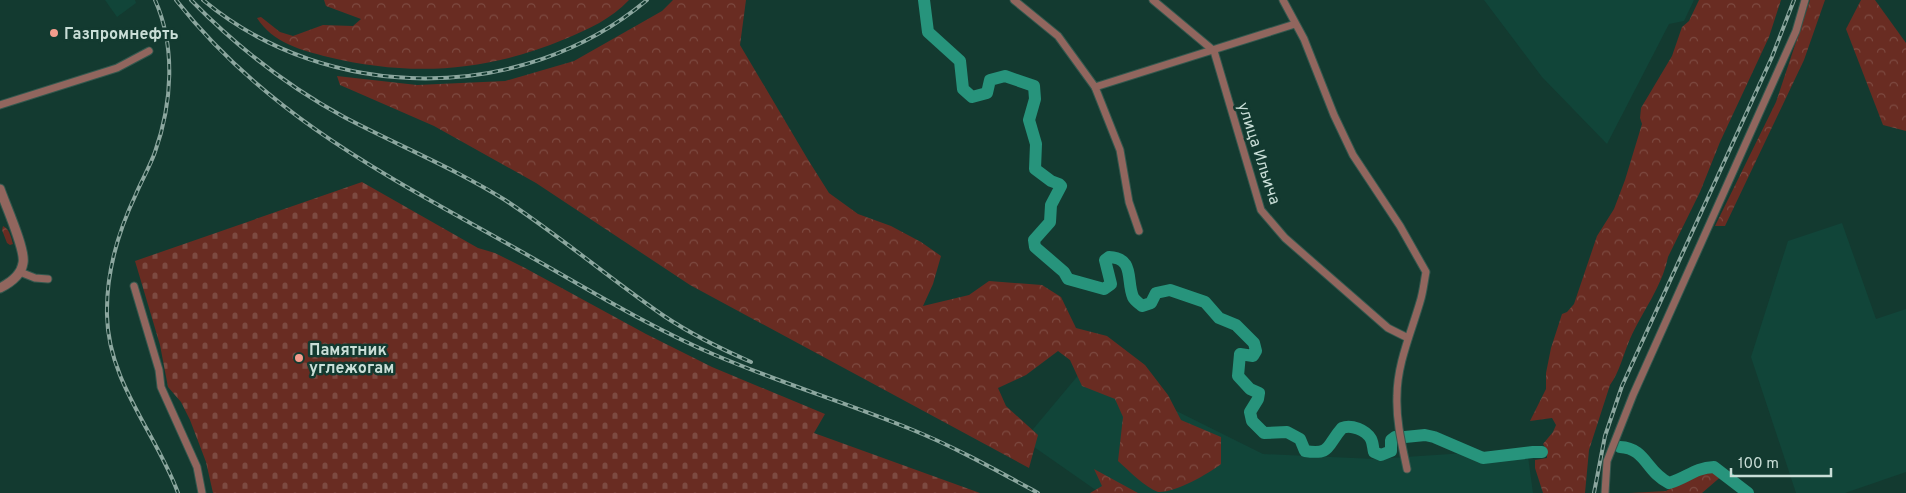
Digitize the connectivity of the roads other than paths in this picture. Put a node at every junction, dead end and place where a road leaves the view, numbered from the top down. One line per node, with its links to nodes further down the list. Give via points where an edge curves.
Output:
1 (1014, 0): 8 (street, via 1058,36)
2 (1153, 0): 6 (street)
3 (1283, 0): 5 (street)
4 (1806, 0): 19 (street, via 1796,31 1633,395 1607,461)
5 (1295, 24): 6 (street); 16 (street, via 1353,156 1426,272 1421,300)
6 (1214, 50): 8 (street); 16 (street, улица Ильича, via 1261,210 1286,238 1388,328)
7 (148, 51): 9 (street, via 117,68)
8 (1095, 86): 11 (street, via 1120,150)
9 (0, 105)
10 (0, 189): 12 (street, via 22,251)
11 (1138, 232)
12 (20, 272): 13 (street); 15 (street)
13 (48, 279)
14 (134, 286): 18 (street, via 161,387 197,468)
15 (0, 288)
16 (1408, 338): 17 (street, via 1397,396)
17 (1406, 470)
18 (202, 493)
19 (1605, 493)

